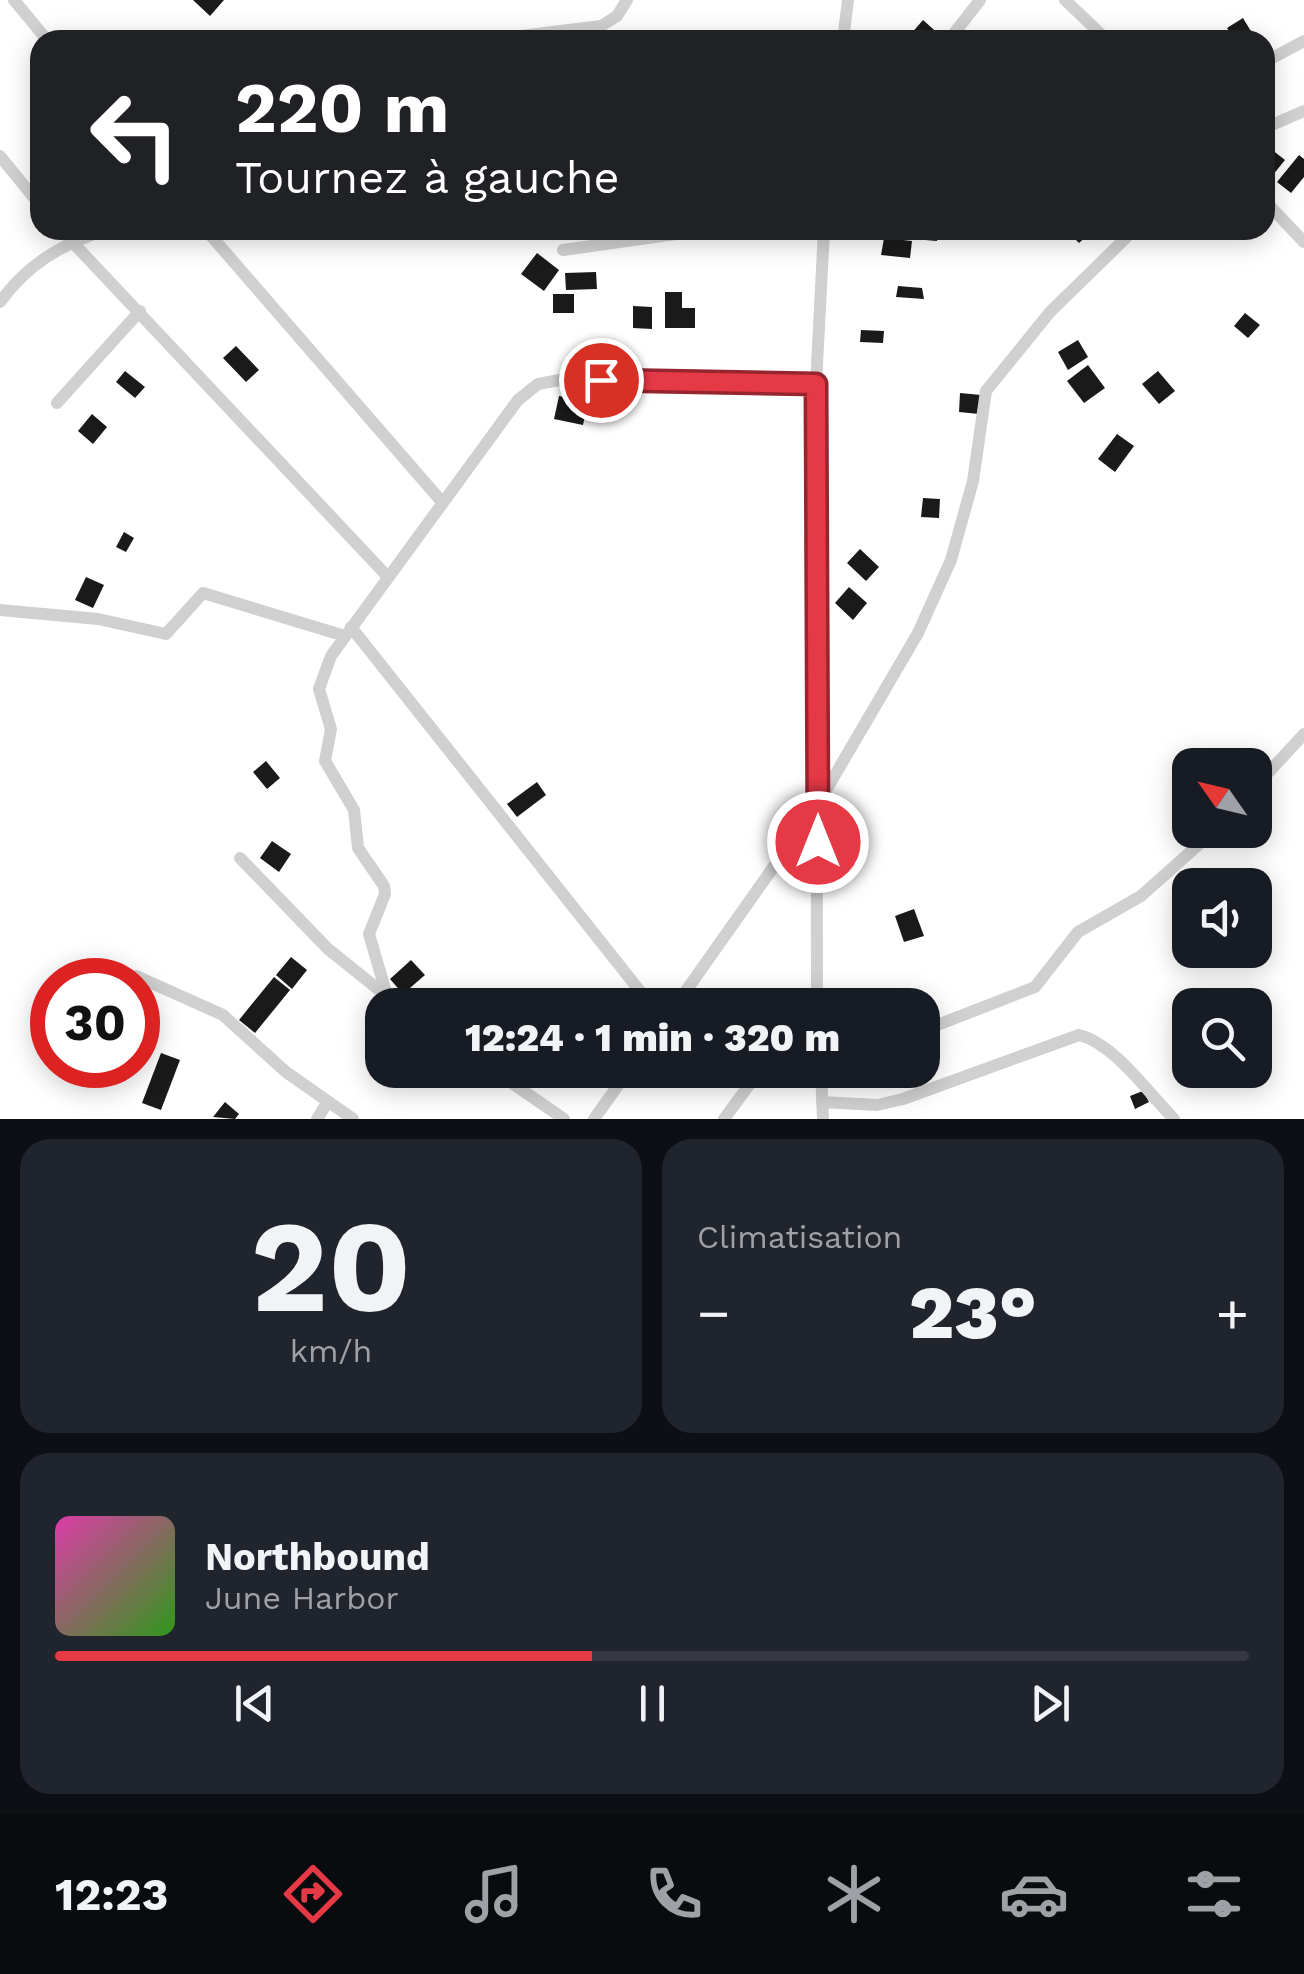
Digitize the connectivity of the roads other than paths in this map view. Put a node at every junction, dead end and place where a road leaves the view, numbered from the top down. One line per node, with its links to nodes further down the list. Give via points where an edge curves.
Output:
1 (14, 0): 6 (street)
2 (627, 0): 7 (street, via 602,26)
3 (848, 0): 8 (street)
4 (980, 0): 9 (street)
5 (1065, 0): 10 (street)
6 (39, 30)
7 (570, 30)
8 (844, 30)
9 (957, 30)
10 (1096, 30)
11 (1304, 41): 12 (street)
12 (1275, 57)
13 (1304, 111): 14 (street)
14 (1275, 124)
15 (0, 156): 16 (street)
16 (30, 193)
17 (1275, 212): 24 (street)
18 (77, 240): 23 (street)
19 (215, 240): 30 (street)
20 (634, 240): 25 (street)
21 (823, 240): 28 (street)
22 (1124, 240): 36 (street, via 1050,312 986,391 973,481 950,560 918,632)
23 (71, 242): 26 (street, via 32,265); 27 (street)
24 (1304, 242)
25 (563, 250)
26 (0, 302)
27 (140, 311): 29 (street); 31 (street)
28 (816, 384): 30 (street, via 538,384 518,400); 36 (street)
29 (57, 403)
30 (442, 502): 31 (street)
31 (388, 577): 33 (street)
32 (0, 610): 33 (street, via 98,619 166,634 203,592)
33 (348, 632): 41 (street, via 330,656 319,689 330,729 325,762 354,810 358,848 384,886 368,934); 42 (street)
34 (1304, 734): 35 (street)
35 (1272, 769)
36 (818, 804): 43 (street); 44 (street)
37 (1194, 848): 45 (street, via 1140,896 1078,932 1035,987)
38 (240, 858): 40 (street, via 328,950)
39 (160, 987): 51 (street, via 223,1015)
40 (376, 988)
41 (388, 988)
42 (637, 988)
43 (688, 988)
44 (817, 988)
45 (940, 1024)
46 (519, 1088): 54 (street)
47 (617, 1088): 55 (street)
48 (747, 1088): 56 (street)
49 (822, 1088): 50 (street)
50 (822, 1102): 57 (street); 58 (street, via 878,1105 1079,1035 1122,1066)
51 (327, 1103): 52 (street); 53 (street)
52 (317, 1119)
53 (353, 1119)
54 (564, 1119)
55 (594, 1119)
56 (724, 1119)
57 (823, 1119)
58 (1174, 1119)

